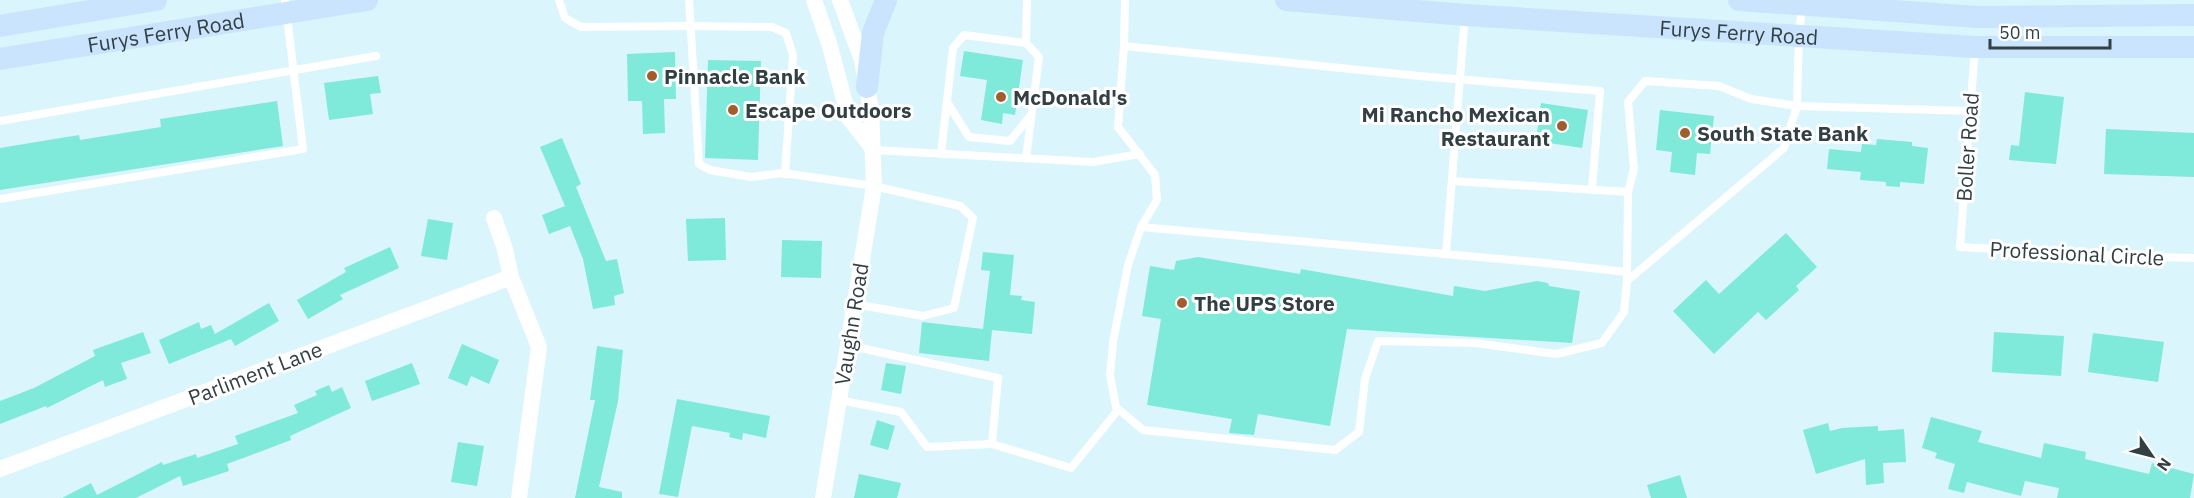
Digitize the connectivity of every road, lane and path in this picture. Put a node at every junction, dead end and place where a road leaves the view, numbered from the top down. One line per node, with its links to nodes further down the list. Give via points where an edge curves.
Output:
1 (156, 0): 16 (main road, Furys Ferry Road)
2 (367, 0): 13 (main road, Furys Ferry Road)
3 (559, 0): 17 (lane, via 565,18 581,27)
4 (689, 0): 17 (lane)
5 (814, 0): 33 (street, via 849,118)
6 (840, 0): 27 (street, Vaughn Road, via 862,60)
7 (886, 0): 27 (main road, via 873,33)
8 (1027, 0): 19 (lane)
9 (1125, 0): 20 (lane)
10 (1286, 0): 14 (main road, Furys Ferry Road)
11 (1739, 0): 12 (main road, Furys Ferry Road)
12 (1803, 2): 15 (main road, Furys Ferry Road, via 1977,17); 18 (lane)
13 (286, 6): 24 (main road, Furys Ferry Road); 25 (lane)
14 (1465, 15): 18 (main road, Furys Ferry Road); 26 (lane)
15 (2194, 15)
16 (0, 26)
17 (691, 26): 37 (lane, via 699,164 710,170 751,177); 37 (lane, via 772,27 786,33 793,55)
18 (1799, 36): 21 (main road, Furys Ferry Road); 29 (lane)
19 (1026, 43): 28 (lane, via 964,35 953,48); 31 (lane, via 1039,57)
20 (1124, 46): 26 (lane); 35 (lane, via 1118,127)
21 (1975, 47): 22 (main road, Furys Ferry Road); 30 (lane, Boller Road)
22 (2194, 47)
23 (376, 56): 25 (lane)
24 (0, 59)
25 (295, 70): 32 (lane); 42 (lane, via 303,149)
26 (1459, 80): 38 (lane); 40 (lane, via 1600,91)
27 (867, 87): 33 (street, Vaughn Road)
28 (947, 102): 31 (lane, via 969,137 1010,141); 34 (lane)
29 (1797, 106): 30 (lane); 41 (lane, via 1751,99 1719,86 1646,81 1628,102 1634,169); 49 (lane, via 1784,148)
30 (1970, 111): 45 (lane, Boller Road)
31 (1032, 114): 36 (lane)
32 (0, 121)
33 (874, 150): 34 (lane); 39 (street, Vaughn Road)
34 (941, 154): 36 (lane)
35 (1140, 154): 36 (lane, via 1093,162); 44 (lane, via 1155,175 1157,200)
36 (1026, 158)
37 (785, 174): 39 (lane)
38 (1452, 181): 40 (lane); 46 (lane)
39 (874, 186): 50 (street, Vaughn Road); 50 (lane, via 960,206 973,218 954,308 923,316)
40 (1592, 189): 41 (lane)
41 (1628, 192): 49 (lane)
42 (0, 199)
43 (494, 218): 48 (street)
44 (1141, 227): 46 (lane); 53 (lane, via 1128,265 1113,342 1110,375)
45 (1960, 247): 47 (lane, Professional Circle)
46 (1446, 254): 49 (lane)
47 (2194, 258)
48 (511, 277): 55 (street, Parliment Lane); 56 (street, via 538,347)
49 (1627, 277): 53 (lane, via 1624,312 1602,343 1556,354 1474,343 1378,341 1365,379 1359,432 1335,450 1143,430)
50 (854, 304): 51 (street, Vaughn Road)
51 (847, 345): 52 (street, Vaughn Road); 54 (lane, via 998,378)
52 (839, 400): 54 (lane, via 901,412 927,447); 57 (street, Vaughn Road)
53 (1118, 410): 54 (lane, via 1071,468)
54 (992, 444)
55 (0, 469)
56 (519, 498)
57 (823, 498)

